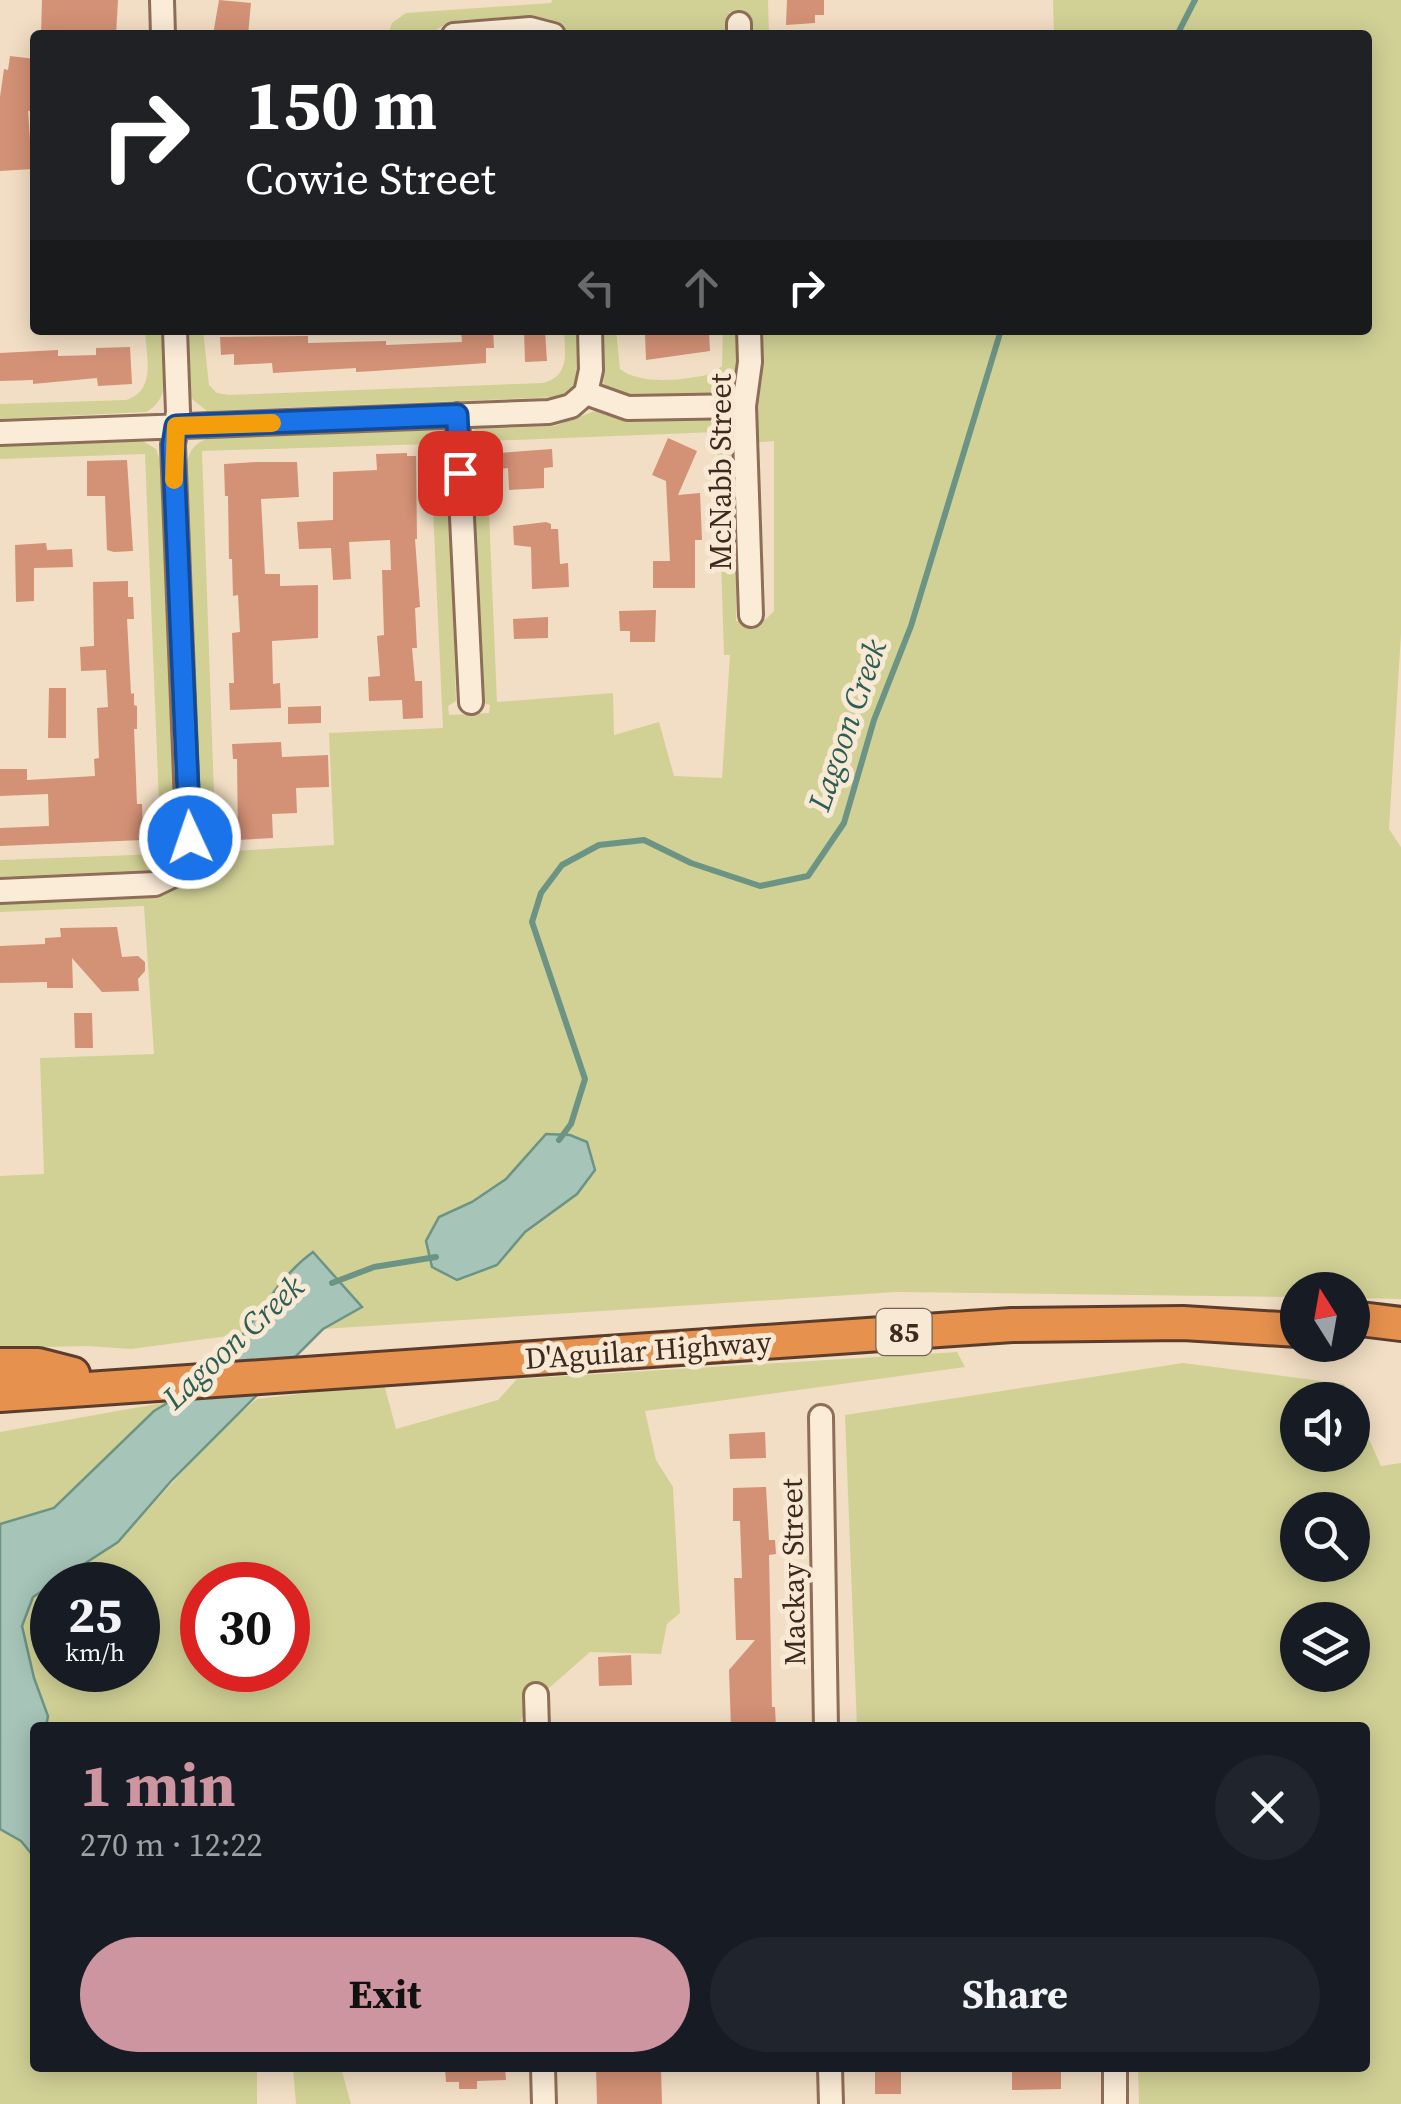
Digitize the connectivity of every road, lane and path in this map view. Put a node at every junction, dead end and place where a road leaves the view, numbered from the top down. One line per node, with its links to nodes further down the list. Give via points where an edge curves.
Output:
1 (162, 0): 2 (street)
2 (163, 30)
3 (175, 335): 9 (street)
4 (590, 335): 6 (street)
5 (750, 335): 7 (street, McNabb Street)
6 (586, 393): 7 (street, via 628,408); 8 (street, via 548,412)
7 (744, 406): 11 (street, McNabb Street)
8 (457, 415): 9 (street); 12 (street)
9 (176, 426): 10 (street); 13 (street, via 189,854 180,872 155,884)
10 (0, 433)
11 (751, 615)
12 (471, 702)
13 (0, 891)
14 (1280, 1312): 20 (highway, D'Aguilar Highway / 85, via 1024,1308)
15 (1370, 1320): 16 (highway)
16 (1401, 1324)
17 (1280, 1329): 20 (highway, D'Aguilar Highway / 85, via 1012,1325)
18 (1370, 1336): 19 (highway)
19 (1401, 1340)
20 (520, 1351): 23 (highway, D'Aguilar Highway / 85)
21 (0, 1365): 23 (highway, via 38,1364)
22 (0, 1379): 23 (highway, D'Aguilar Highway / 85)
23 (65, 1382): 24 (highway, D'Aguilar Highway / 85)
24 (0, 1395)
25 (821, 1416): 28 (street, Mackay Street)
26 (536, 1694): 27 (street)
27 (537, 1722)
28 (826, 1722)
29 (543, 2072): 32 (street)
30 (830, 2072): 33 (street)
31 (1114, 2072): 34 (street)
32 (544, 2104)
33 (831, 2104)
34 (1115, 2104)

